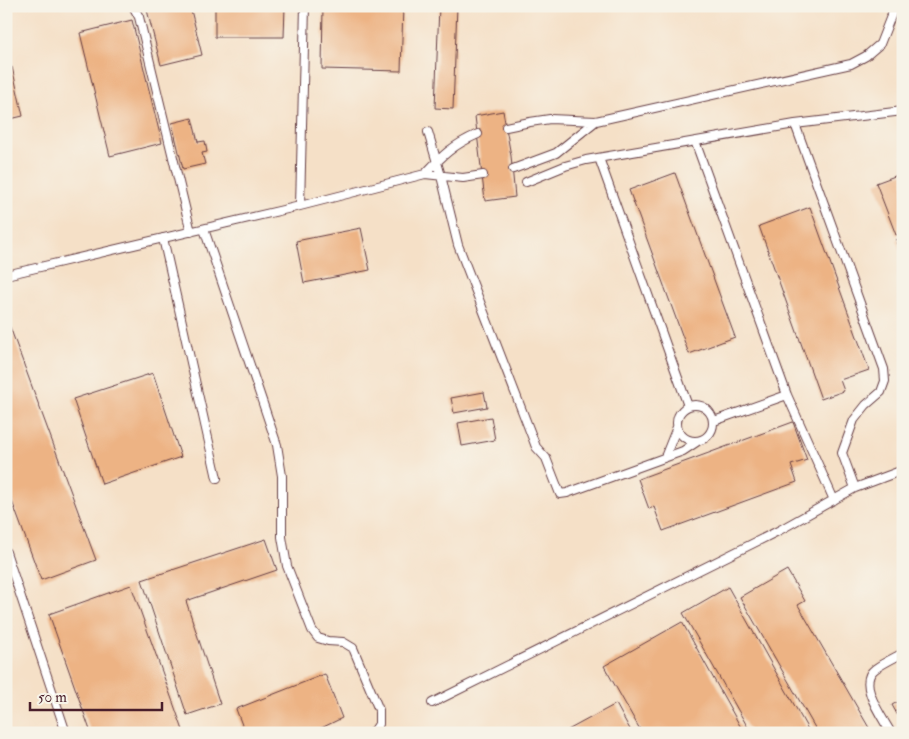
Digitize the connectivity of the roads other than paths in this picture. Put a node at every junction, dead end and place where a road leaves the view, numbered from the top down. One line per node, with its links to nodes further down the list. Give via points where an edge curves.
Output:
1 (133, 6): 20 (lane, via 139,17)
2 (305, 6): 18 (lane)
3 (895, 6): 5 (lane, via 880,44 851,64)
4 (903, 111): 6 (lane)
5 (596, 121): 7 (lane, via 550,119); 13 (lane, via 556,153)
6 (795, 124): 10 (lane); 31 (lane, via 884,369 885,381 881,392 854,420 842,453)
7 (506, 127)
8 (428, 132): 12 (lane)
9 (478, 134): 12 (lane, via 460,142)
10 (694, 142): 11 (lane); 23 (lane)
11 (598, 158): 17 (lane, via 565,166); 24 (lane)
12 (437, 162): 14 (lane); 15 (lane)
13 (513, 169)
14 (425, 174): 15 (lane); 18 (lane)
15 (441, 176): 16 (lane); 28 (lane, via 458,245 536,447 546,458 560,494)
16 (483, 176)
17 (526, 182)
18 (300, 206): 19 (lane)
19 (204, 229): 20 (lane); 37 (lane, via 276,445 282,476 282,537 287,566 318,638 343,642 353,648 379,710 379,724)
20 (191, 232): 21 (lane)
21 (164, 238): 22 (lane); 30 (lane)
22 (6, 275)
23 (788, 395): 25 (lane); 32 (lane)
24 (688, 406): 25 (lane, via 705,407); 26 (lane, via 679,413)
25 (714, 421): 27 (lane, via 709,435)
26 (677, 427): 27 (lane, via 686,439); 28 (lane)
27 (698, 441): 28 (lane)
28 (665, 457)
29 (903, 470): 31 (lane)
30 (217, 478)
31 (855, 488): 32 (lane)
32 (834, 500): 35 (lane)
33 (6, 552): 36 (lane)
34 (903, 653): 38 (lane, via 874,670 868,678 873,700)
35 (432, 703)
36 (66, 733)
37 (373, 733)
38 (891, 733)

